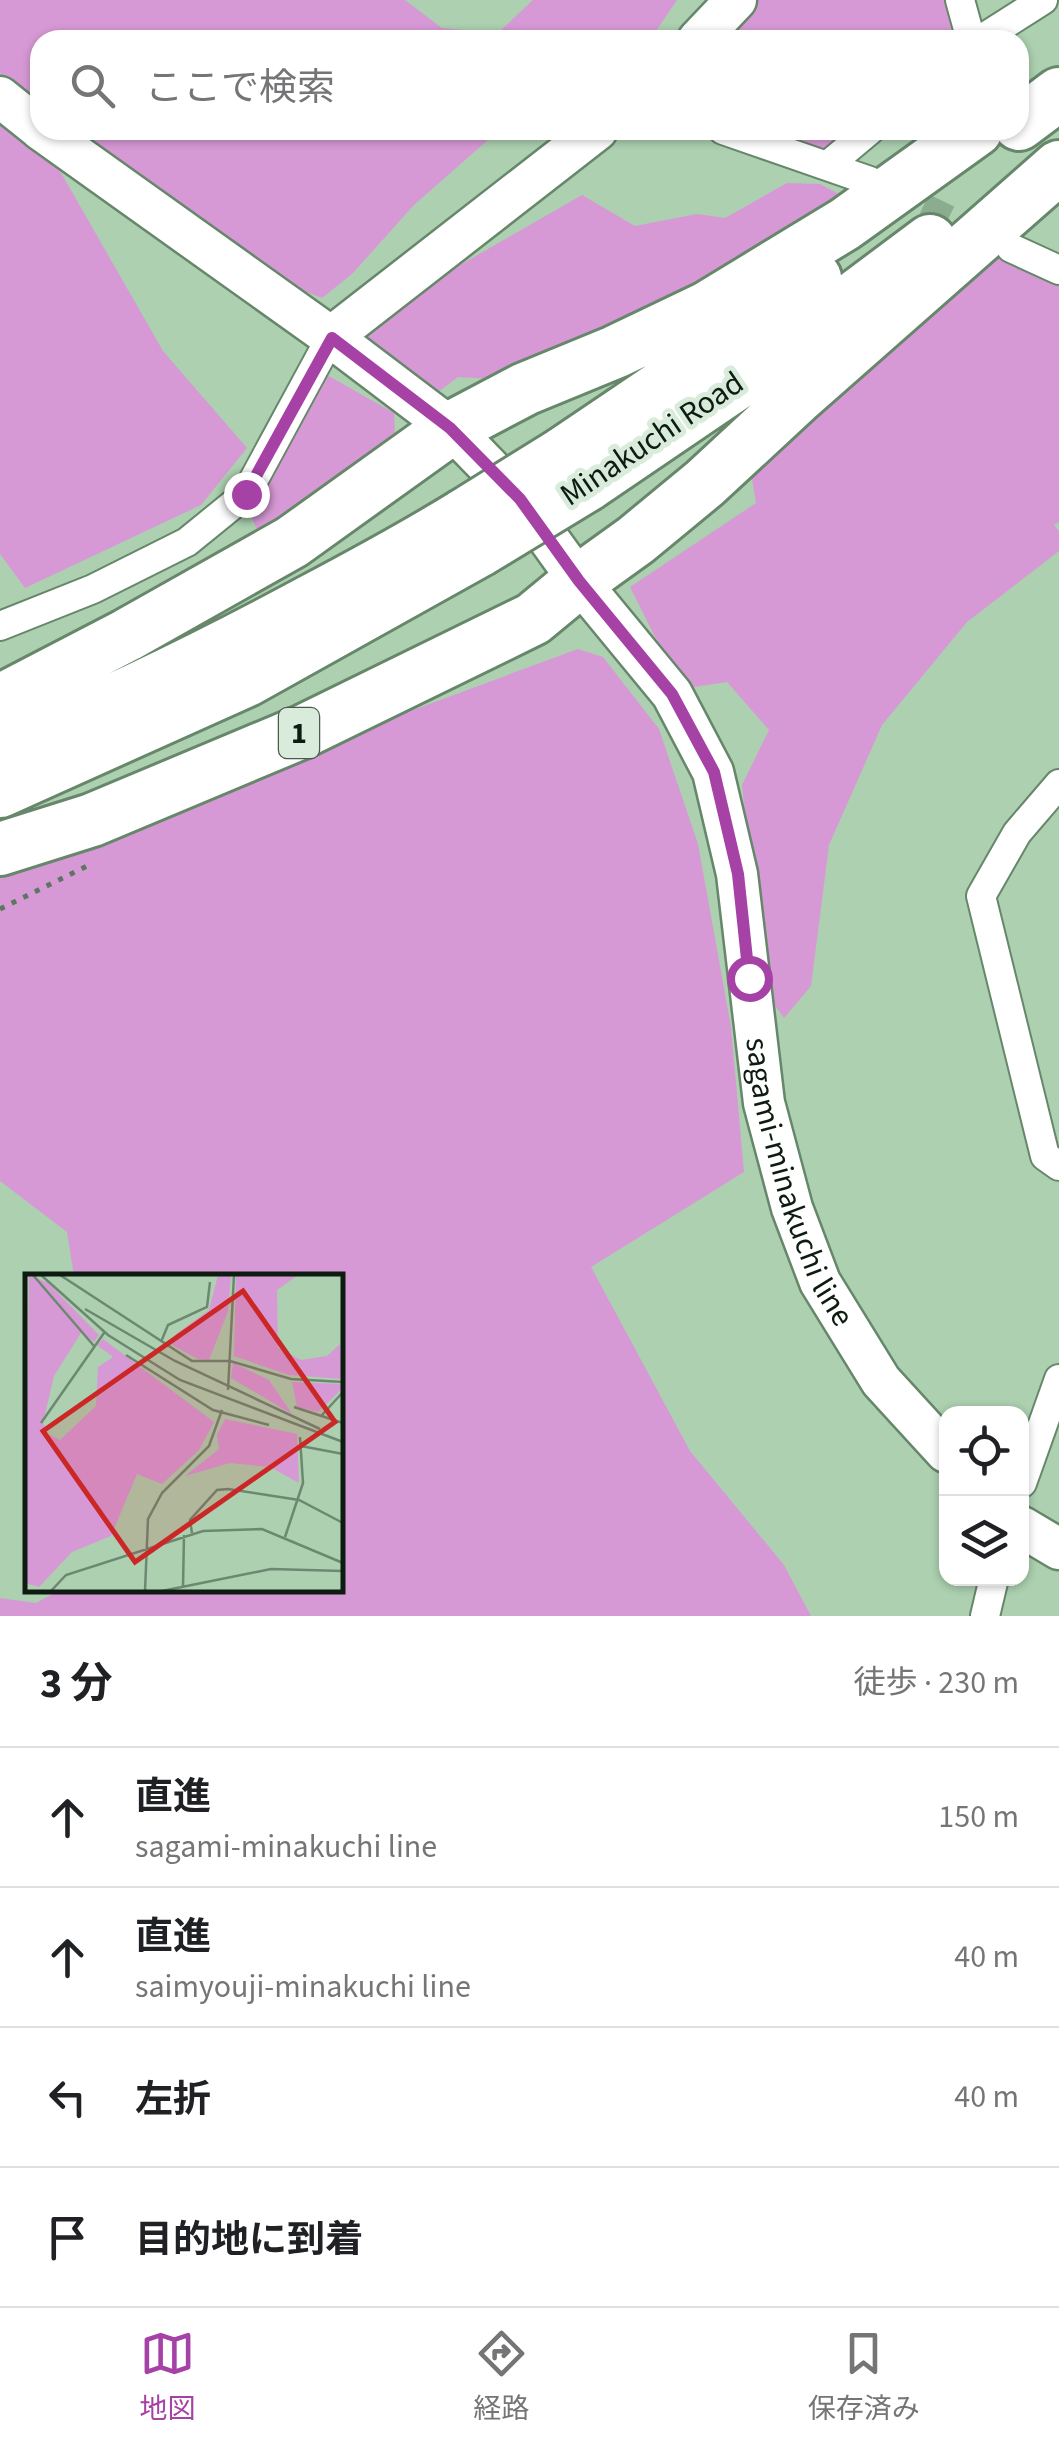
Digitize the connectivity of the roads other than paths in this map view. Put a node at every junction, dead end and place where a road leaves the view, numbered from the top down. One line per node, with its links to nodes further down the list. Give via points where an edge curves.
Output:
1 (736, 0): 4 (main road)
2 (960, 0): 5 (street)
3 (1043, 0): 6 (street)
4 (708, 30)
5 (969, 30)
6 (996, 30)
7 (0, 97): 8 (main road, sagami-minakuchi line)
8 (30, 121)
9 (55, 140): 20 (main road, sagami-minakuchi line)
10 (584, 140): 20 (main road)
11 (752, 140): 15 (street)
12 (858, 140): 15 (street)
13 (962, 140): 21 (highway, via 845,224 708,308)
14 (1011, 140): 22 (highway, Minakuchi Road / 1, bridge, via 770,360)
15 (827, 166): 17 (street)
16 (1059, 167): 23 (highway, 1, via 704,483)
17 (870, 182)
18 (1011, 248): 19 (street)
19 (1059, 270)
20 (332, 338): 21 (main road, sagami-minakuchi line); 24 (street, via 246,494 187,542)
21 (450, 428): 23 (main road, sagami-minakuchi line, via 520,499); 25 (highway, via 292,542)
22 (472, 533): 26 (highway, Minakuchi Road / 1, via 425,540 205,658); 28 (highway, Minakuchi Road / 1, via 247,680)
23 (579, 581): 29 (highway, 1, via 533,619 302,732 92,820); 32 (main road, sagami-minakuchi line, via 672,694 714,772 738,874 764,1103 792,1208 820,1282 880,1381)
24 (0, 626)
25 (0, 701)
26 (0, 750)
27 (1059, 784): 30 (street, via 1017,833 980,896 1045,1156)
28 (0, 791)
29 (0, 849)
30 (1059, 1166)
31 (1059, 1379): 33 (street)
32 (939, 1444)
33 (1029, 1463)
34 (1029, 1530): 35 (main road)
35 (1059, 1549)
36 (992, 1586): 37 (street)
37 (984, 1616)

